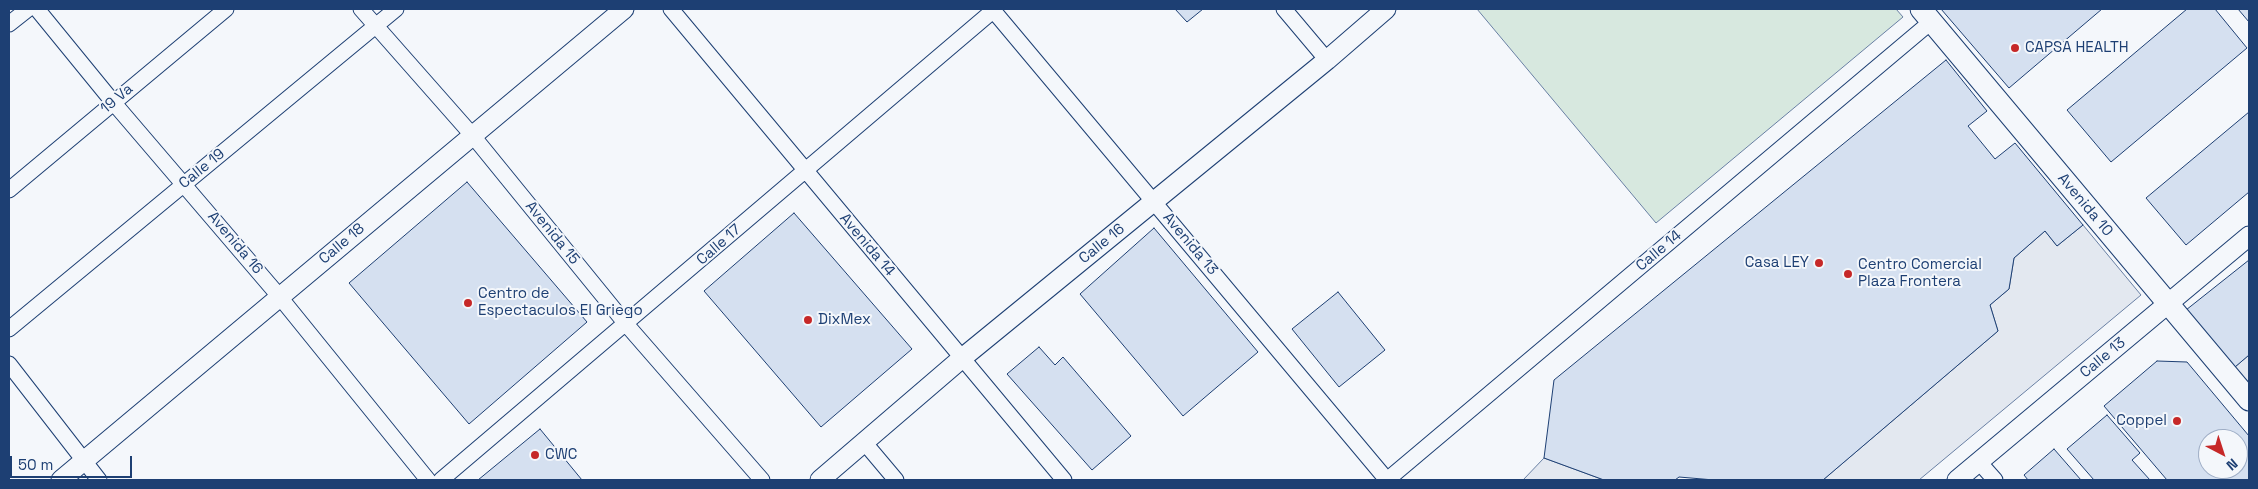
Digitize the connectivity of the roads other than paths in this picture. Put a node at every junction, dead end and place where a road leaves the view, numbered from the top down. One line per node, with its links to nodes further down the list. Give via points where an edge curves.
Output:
1 (28, 9): 12 (street)
2 (37, 9): 15 (street, Avenida 16)
3 (226, 9): 15 (street, 19 Va)
4 (361, 9): 13 (street, Avenida 15)
5 (396, 9): 13 (street, Calle 19)
6 (624, 9): 16 (street, Calle 18)
7 (671, 9): 17 (street, Avenida 14)
8 (994, 9): 17 (street, Calle 17); 20 (street, Avenida 13)
9 (1284, 9): 14 (street)
10 (1386, 9): 14 (street, Calle 16)
11 (1926, 15): 23 (main road, Avenida 10); 40 (street, Calle 14)
12 (9, 24)
13 (376, 26): 16 (street, Avenida 15); 18 (street, Calle 19)
14 (1326, 60): 20 (street, Calle 16)
15 (113, 102): 18 (street, Avenida 16); 19 (street, 19 Va)
16 (473, 136): 22 (street, Calle 18); 24 (street, Avenida 15)
17 (805, 170): 24 (street, Calle 17); 26 (street, Avenida 14)
18 (184, 183): 22 (street, Avenida 16); 25 (street, Calle 19)
19 (9, 190)
20 (1155, 201): 26 (street, Calle 16); 40 (street, Avenida 13)
21 (2249, 236): 23 (street, Calle 13)
22 (279, 296): 30 (street, Calle 18); 34 (street, Avenida 16)
23 (2168, 304): 28 (main road, Avenida 10); 31 (street, Calle 13)
24 (626, 324): 35 (street, Calle 17); 36 (street, Avenida 15)
25 (9, 329)
26 (961, 359): 29 (street, Calle 16); 39 (street, Avenida 14)
27 (9, 364): 30 (street)
28 (2249, 400)
29 (864, 442): 37 (street, Calle 16); 38 (street)
30 (83, 461): 32 (street, Calle 18); 33 (street)
31 (1979, 462): 41 (street, Calle 13); 42 (street)
32 (60, 480)
33 (99, 480)
34 (428, 480)
35 (441, 480)
36 (762, 480)
37 (820, 480)
38 (896, 480)
39 (1064, 480)
40 (1387, 480)
41 (1957, 480)
42 (1995, 480)

